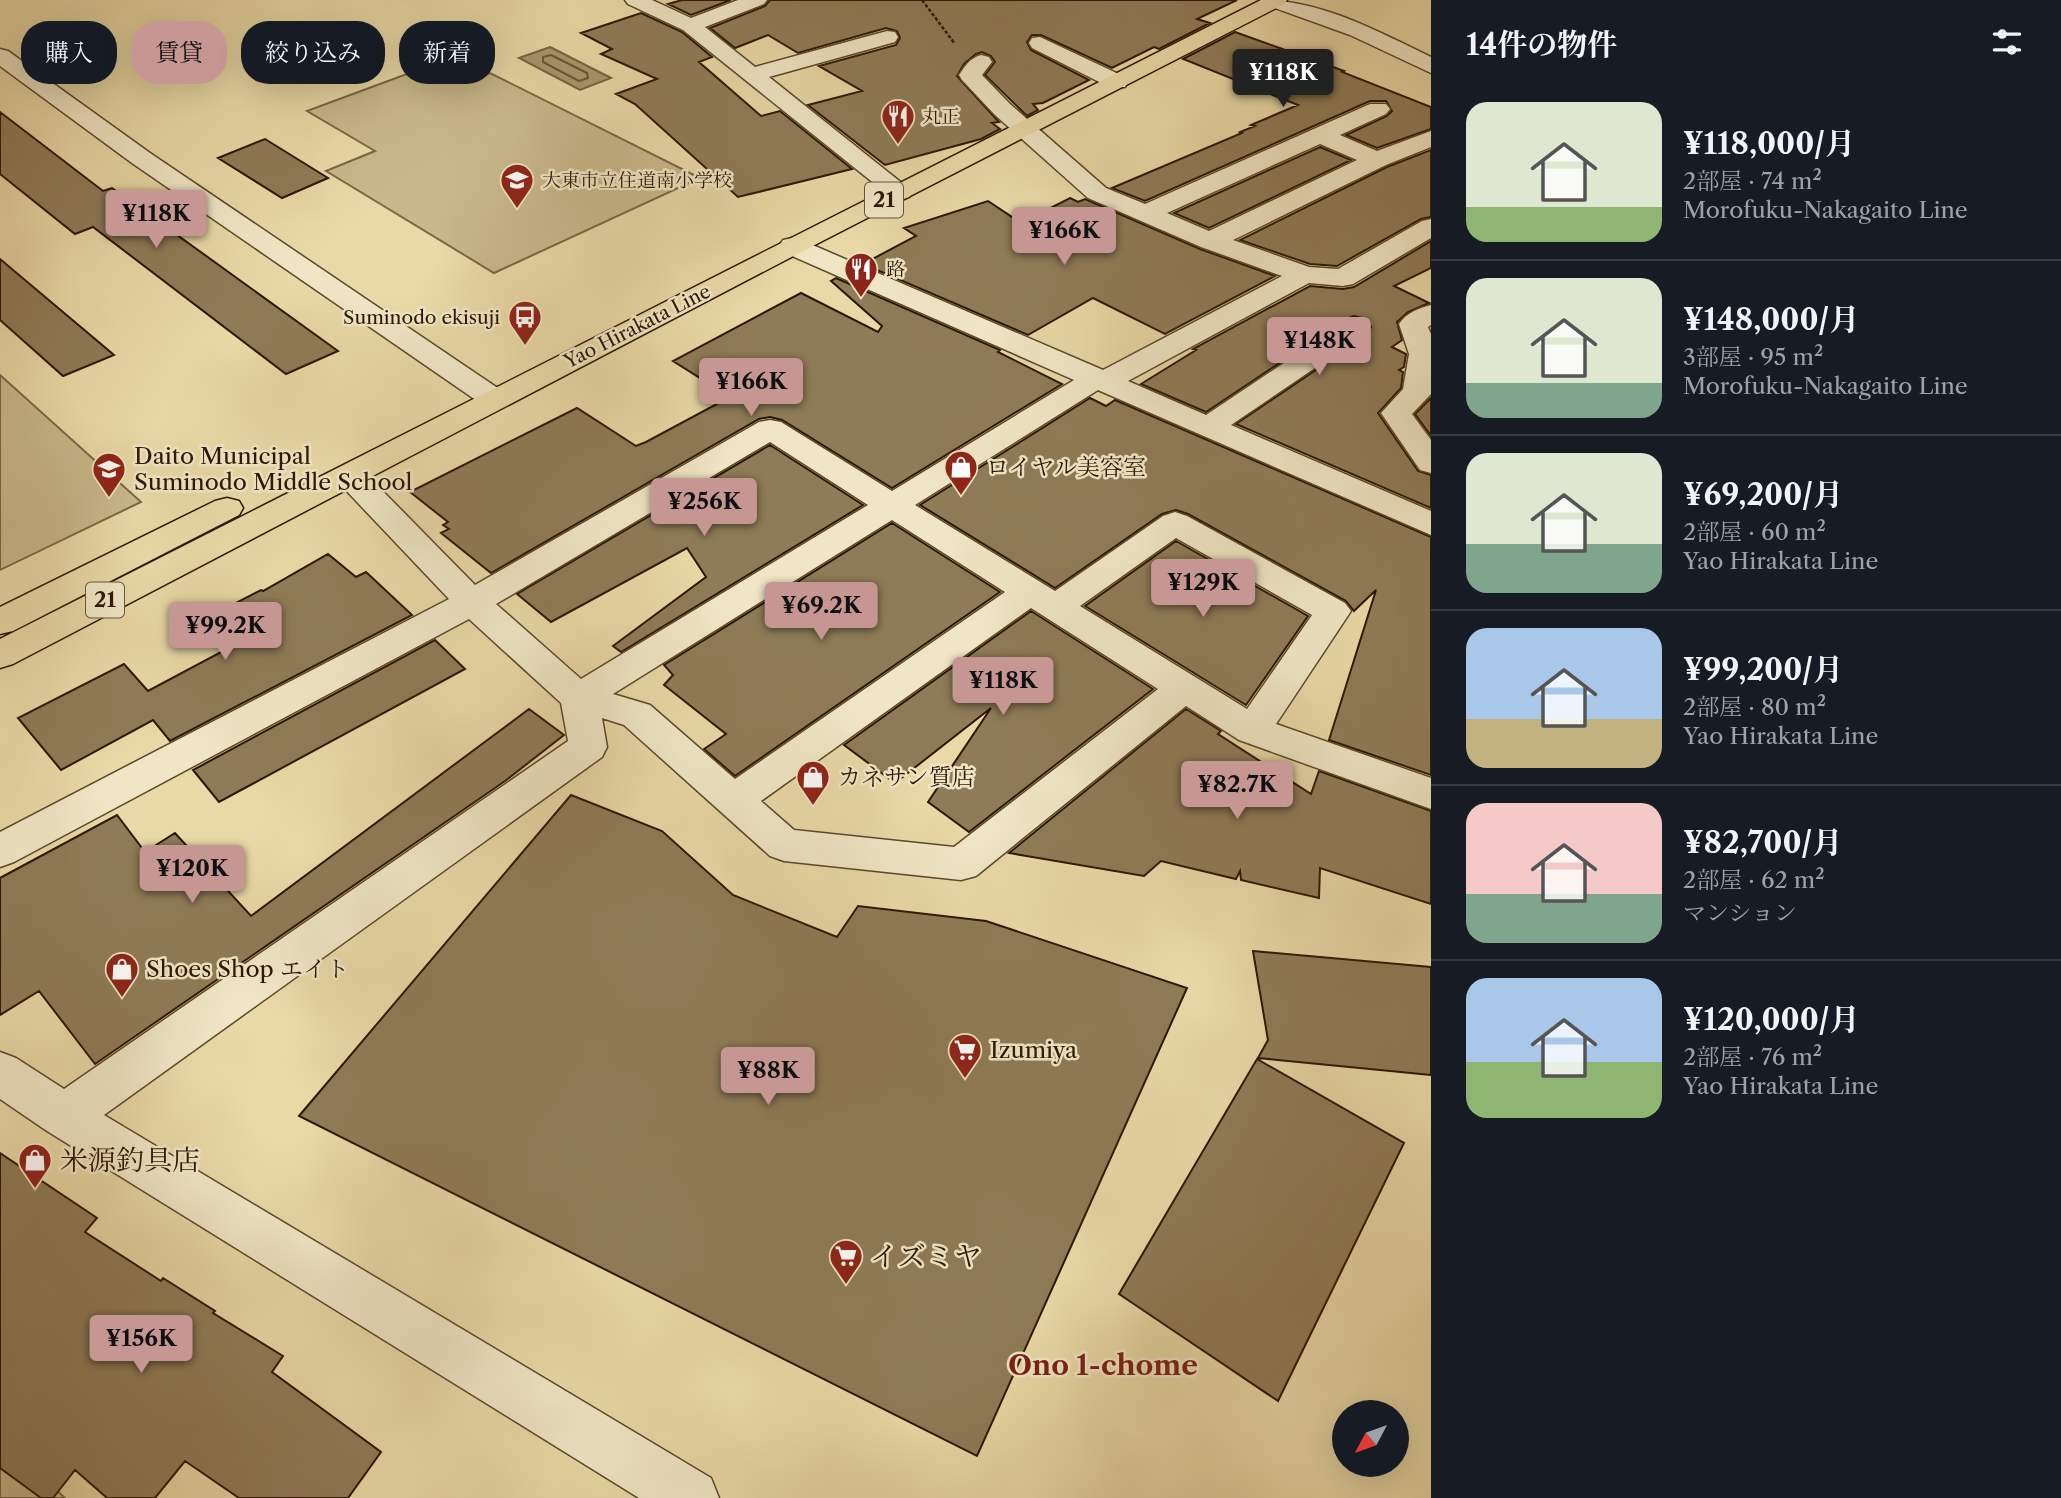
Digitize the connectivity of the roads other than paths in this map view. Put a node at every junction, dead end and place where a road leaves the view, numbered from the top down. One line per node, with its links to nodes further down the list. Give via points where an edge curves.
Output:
1 (635, 0): 4 (street)
2 (757, 0): 4 (street)
3 (1274, 0): 11 (street, via 1358,30); 13 (main road, Yao Hirakata Line / 21)
4 (690, 26): 12 (street)
5 (887, 37): 7 (street)
6 (1040, 43): 13 (street)
7 (849, 48): 10 (street); 12 (street)
8 (0, 56): 29 (street)
9 (981, 62): 15 (street, via 970,75)
10 (872, 63)
11 (1431, 66)
12 (751, 75): 19 (street)
13 (1116, 82): 15 (main road, Yao Hirakata Line / 21)
14 (1378, 109): 16 (street)
15 (1025, 128): 19 (main road, Yao Hirakata Line / 21); 20 (street, via 1097,193)
16 (1322, 136): 18 (street); 20 (street)
17 (1431, 138): 18 (street)
18 (1377, 160): 22 (street)
19 (900, 192): 23 (main road, Yao Hirakata Line / 21)
20 (1145, 214): 22 (street)
21 (1431, 227): 24 (street, via 1343,278)
22 (1210, 241): 24 (street)
23 (792, 246): 27 (street); 29 (main road, Yao Hirakata Line / 21)
24 (1305, 275): 27 (street)
25 (1431, 313): 28 (street, via 1413,324 1424,354)
26 (1355, 328): 30 (street)
27 (1100, 381): 30 (street); 33 (street)
28 (1425, 394): 31 (street, via 1396,413)
29 (494, 400): 32 (main road, Yao Hirakata Line / 21); 38 (main road, via 331,456)
30 (1208, 428): 34 (street)
31 (1431, 463)
32 (350, 476): 35 (main road, Yao Hirakata Line / 21); 37 (street)
33 (891, 507): 36 (street); 37 (street, via 770,429); 42 (street)
34 (1431, 524)
35 (211, 546): 39 (main road, Yao Hirakata Line / 21); 40 (main road, via 81,638)
36 (1041, 600): 41 (street); 43 (street, via 1175,523 1333,611); 45 (street)
37 (472, 602): 42 (street); 46 (street)
38 (0, 622)
39 (0, 655)
40 (0, 682)
41 (1184, 688): 43 (street); 45 (street, via 961,864 784,845)
42 (579, 698): 45 (street, via 637,715); 48 (street, via 588,747)
43 (1252, 730): 44 (street)
44 (1431, 794)
45 (735, 799)
46 (0, 851)
47 (0, 1073): 48 (street)
48 (64, 1116): 49 (street)
49 (691, 1498)

